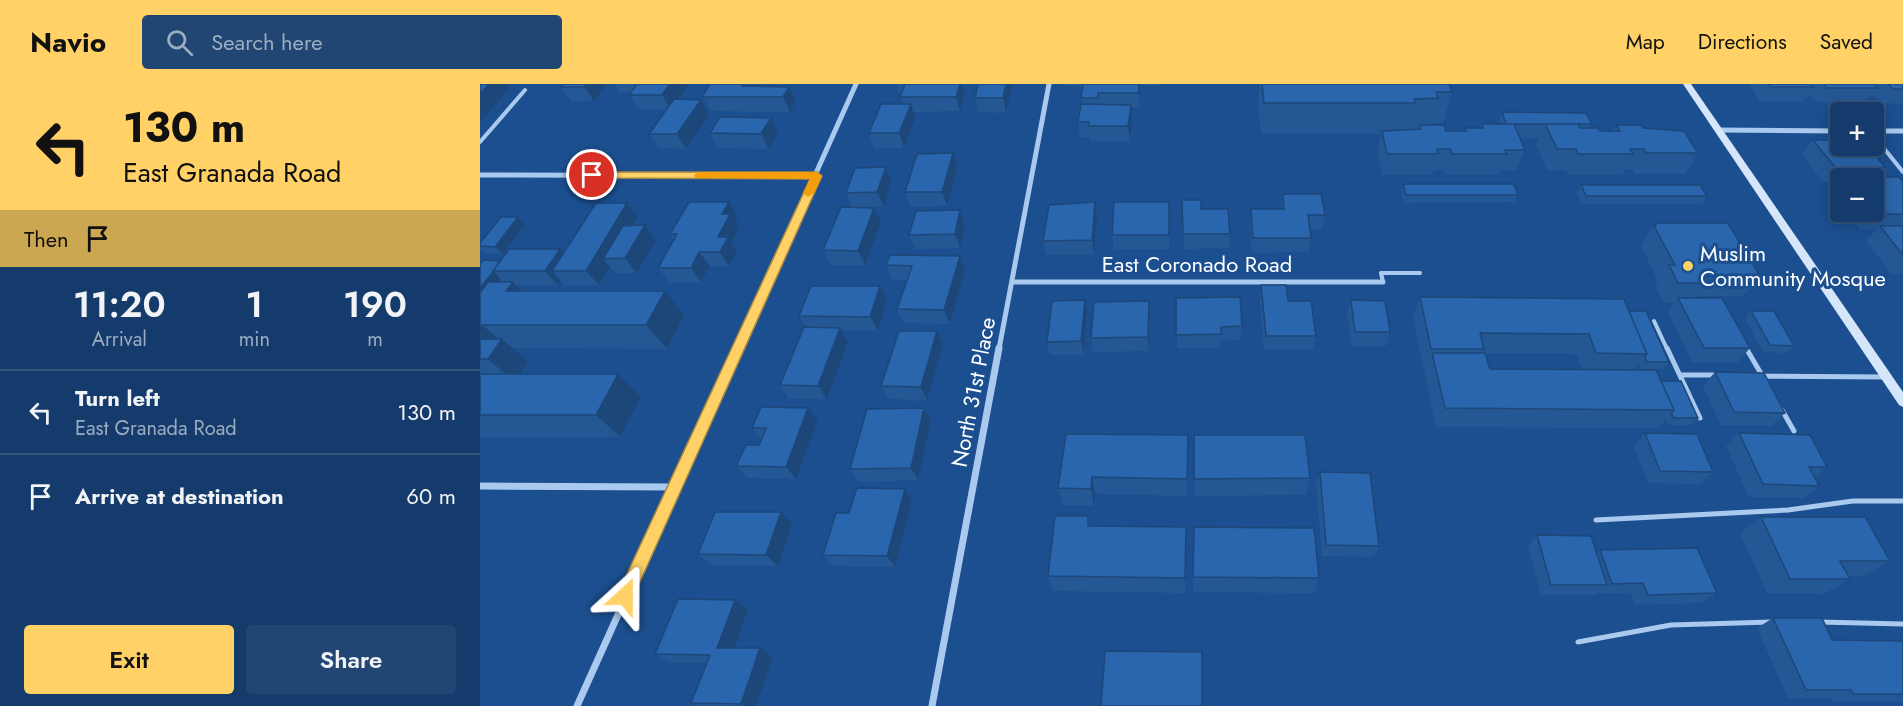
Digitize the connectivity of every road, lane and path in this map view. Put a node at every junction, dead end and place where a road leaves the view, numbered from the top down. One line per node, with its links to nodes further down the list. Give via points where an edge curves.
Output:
1 (856, 84): 13 (street)
2 (1049, 84): 15 (street, North 31st Place)
3 (1687, 84): 5 (main road)
4 (525, 90): 9 (lane)
5 (1718, 130): 6 (street); 23 (main road)
6 (1830, 131)
7 (1884, 131): 8 (street)
8 (1903, 131)
9 (480, 142)
10 (1884, 148): 11 (lane)
11 (1903, 172)
12 (480, 175): 13 (street)
13 (817, 176): 30 (street)
14 (1420, 273): 16 (lane, via 1381,273)
15 (1012, 282): 16 (street, East Coronado Road); 38 (street, North 31st Place)
16 (1383, 282)
17 (1654, 321): 19 (lane)
18 (1745, 347): 22 (lane)
19 (1680, 375): 20 (lane); 27 (lane)
20 (1727, 375)
21 (1750, 376): 22 (lane)
22 (1762, 376): 23 (lane); 24 (lane)
23 (1886, 376): 25 (main road)
24 (1767, 385)
25 (1903, 402)
26 (1778, 404): 28 (lane)
27 (1700, 418)
28 (1794, 431)
29 (480, 486): 30 (street)
30 (674, 487): 37 (street)
31 (1903, 501): 32 (lane, via 1853,501 1788,510)
32 (1596, 520)
33 (1808, 621): 35 (lane)
34 (1774, 622): 36 (lane, via 1671,625)
35 (1903, 624)
36 (1578, 642)
37 (577, 706)
38 (932, 706)

